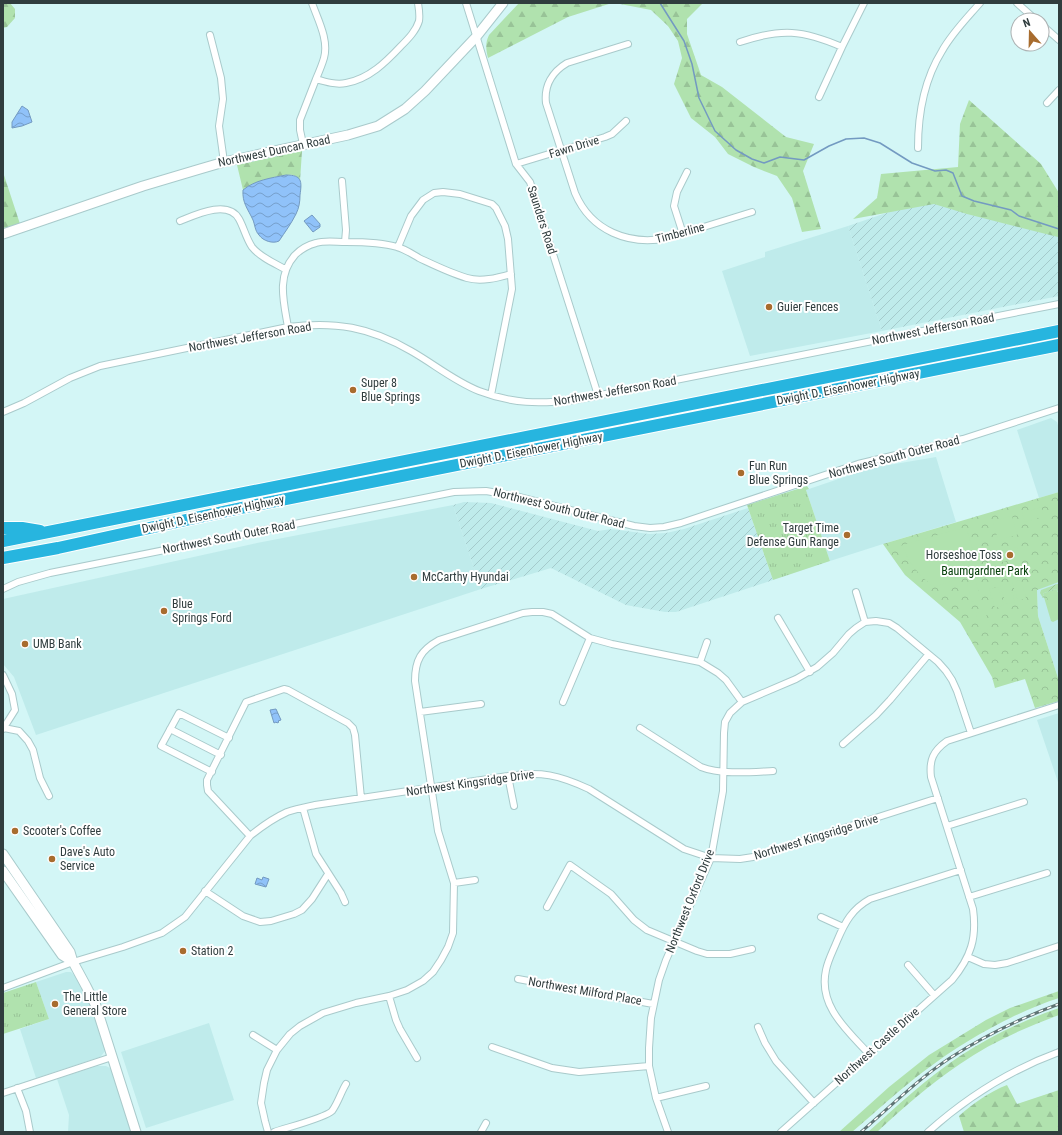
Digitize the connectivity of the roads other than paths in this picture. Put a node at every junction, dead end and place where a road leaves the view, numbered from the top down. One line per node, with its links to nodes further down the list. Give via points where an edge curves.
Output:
1 (312, 3): 16 (street, via 324,37 325,50)
2 (418, 3): 16 (street, via 419,21 415,30 379,68 363,78 345,83 329,83)
3 (466, 3): 11 (street, Saunders Road)
4 (503, 3): 11 (street, Northwest Duncan Road)
5 (864, 3): 15 (street)
6 (980, 3): 22 (street, via 958,28 933,66 920,112)
7 (1017, 3): 8 (street)
8 (1027, 12)
9 (1050, 32): 12 (street)
10 (210, 35): 24 (street, via 221,78 223,98 219,126)
11 (476, 37): 21 (street, Northwest Duncan Road, via 425,91 388,120 363,131); 25 (street, Saunders Road)
12 (1059, 40)
13 (740, 42): 15 (street, via 765,34 799,33 821,38)
14 (628, 44): 23 (street, Timberline, via 567,63 559,68 550,80 545,96 546,103)
15 (842, 47): 18 (street)
16 (316, 79): 21 (street, via 300,120)
17 (1059, 90): 19 (street)
18 (819, 97)
19 (1048, 103)
20 (626, 121): 23 (street, Fawn Drive, via 612,134)
21 (303, 144): 24 (street, Northwest Duncan Road)
22 (918, 148)
23 (561, 150): 25 (street, Fawn Drive); 31 (street, Timberline, via 579,201 584,210 600,225 611,232 635,240 656,241)
24 (224, 162): 30 (street, Northwest Duncan Road, via 143,186)
25 (516, 164): 41 (street, Saunders Road, via 530,182)
26 (687, 172): 31 (street, via 676,192 674,206)
27 (342, 180): 32 (street)
28 (752, 212): 31 (street, Timberline)
29 (180, 220): 34 (street, via 217,209 230,210 239,219 253,248)
30 (3, 234)
31 (683, 234)
32 (345, 242): 33 (street); 34 (street, via 310,244 297,253)
33 (398, 247): 35 (street, via 466,278 478,280); 35 (street, via 410,216 423,200 434,192 460,194 492,204 496,208 508,238)
34 (285, 269): 37 (street, via 283,294)
35 (511, 274): 40 (street, via 512,289)
36 (1059, 304): 41 (street, Northwest Jefferson Road)
37 (288, 327): 40 (street, Northwest Jefferson Road, via 343,326 374,333 412,351 478,391); 43 (street, Northwest Jefferson Road, via 100,366 70,378)
38 (1059, 331): 46 (highway, Dwight D. Eisenhower Highway)
39 (1059, 345): 48 (highway, Dwight D. Eisenhower Highway, via 241,508)
40 (491, 395): 41 (street, Northwest Jefferson Road, via 529,403 552,403)
41 (598, 395)
42 (1058, 408): 44 (street); 51 (street, Northwest South Outer Road, via 963,439 858,464 664,527 634,526 486,491 454,492 50,573)
43 (3, 412)
44 (1059, 416)
45 (3, 528): 46 (highway)
46 (47, 532): 47 (highway, Dwight D. Eisenhower Highway)
47 (3, 541)
48 (58, 548): 49 (highway, Dwight D. Eisenhower Highway); 50 (highway)
49 (3, 558)
50 (3, 566)
51 (3, 589)
52 (856, 592): 54 (street)
53 (778, 618): 59 (street)
54 (865, 622): 57 (street, via 889,623); 59 (street, Northwest Oxford Drive, via 852,631 833,653)
55 (590, 638): 58 (street); 61 (street); 65 (street, via 552,614 532,612 439,640 421,654 417,663 415,681)
56 (707, 642): 58 (street)
57 (928, 655): 69 (street, via 938,662 952,680); 71 (street, via 876,715)
58 (700, 662): 62 (street, via 718,672)
59 (810, 672): 62 (street, Northwest Oxford Drive)
60 (3, 675): 67 (street, via 12,694 15,710)
61 (563, 702)
62 (742, 702): 75 (street, Northwest Oxford Drive, via 730,713 725,722)
63 (481, 704): 65 (street)
64 (1059, 705): 69 (street)
65 (420, 712): 77 (street)
66 (640, 728): 75 (street, via 701,767)
67 (4, 729): 78 (street, via 19,731 28,741)
68 (170, 729): 70 (street, via 179,713); 72 (street); 74 (street, via 161,746)
69 (971, 733): 80 (street, via 947,741 935,751 930,768)
70 (229, 738): 72 (street); 79 (street, via 246,702 284,689 288,690 348,722 353,728)
71 (843, 744)
72 (220, 754): 74 (street)
73 (774, 771): 75 (street)
74 (212, 772): 85 (street, via 207,780 208,790)
75 (723, 772): 87 (street, Northwest Oxford Drive, via 722,802)
76 (508, 776): 77 (street, Northwest Kingsridge Drive); 82 (street); 87 (street, Northwest Kingsridge Drive, via 539,774 572,781 684,849)
77 (432, 787): 79 (street, Northwest Kingsridge Drive); 93 (street, via 438,832)
78 (49, 796)
79 (361, 798): 83 (street, Northwest Kingsridge Drive)
80 (938, 798): 84 (street); 87 (street, Northwest Kingsridge Drive, via 753,857)
81 (1024, 802): 84 (street)
82 (514, 806)
83 (303, 808): 85 (street, Northwest Kingsridge Drive, via 274,819); 91 (street, via 316,854)
84 (947, 826): 88 (street)
85 (250, 836): 94 (street, Northwest Kingsridge Drive)
86 (3, 854): 104 (street, via 70,952)
87 (711, 858): 100 (street, Northwest Oxford Drive)
88 (961, 870): 95 (street, Northwest Castle Drive); 99 (street, via 870,899 853,911)
89 (3, 871): 104 (street, via 62,955)
90 (1047, 873): 95 (street)
91 (328, 874): 94 (street, via 302,910 271,921 260,922 243,916); 96 (street)
92 (475, 880): 93 (street)
93 (454, 883): 109 (street, via 453,933 442,960 423,981)
94 (205, 891): 104 (street, Northwest Kingsridge Drive, via 185,917 162,933 123,948)
95 (969, 896): 103 (street, Northwest Castle Drive, via 975,930)
96 (344, 902)
97 (547, 907): 100 (street, via 570,866 611,894 634,920 647,930)
98 (821, 917): 99 (street)
99 (842, 927): 116 (street, via 828,961 825,990 836,1018)
100 (674, 942): 102 (street, via 707,954 730,954); 110 (street, Northwest Oxford Drive, via 659,980)
101 (1059, 946): 103 (street, via 995,965 984,964)
102 (752, 949)
103 (968, 957): 108 (street, Northwest Castle Drive, via 952,980)
104 (73, 962): 107 (street, Northwest Kingsridge Drive); 117 (street, via 92,998)
105 (908, 965): 108 (street)
106 (518, 979): 110 (street, Northwest Milford Place)
107 (3, 988)
108 (934, 995): 116 (street, Northwest Castle Drive)
109 (389, 996): 114 (street, via 323,1013 290,1034); 118 (street, via 400,1029)
110 (653, 1004): 119 (street, Northwest Oxford Drive, via 649,1032)
111 (758, 1027): 125 (street, via 776,1061)
112 (253, 1036): 114 (street)
113 (492, 1047): 119 (street, via 552,1068 579,1072)
114 (277, 1050): 130 (street, via 267,1070 261,1103)
115 (1059, 1052): 134 (street, via 986,1087)
116 (869, 1054): 125 (street, Northwest Castle Drive)
117 (112, 1057): 122 (street); 129 (street)
118 (417, 1058)
119 (649, 1066): 124 (street, Northwest Oxford Drive)
120 (346, 1084): 131 (street, via 331,1112)
121 (706, 1086): 124 (street)
122 (17, 1088): 123 (street); 128 (street)
123 (3, 1093)
124 (656, 1098): 127 (street, Northwest Oxford Drive)
125 (814, 1103): 133 (street, Northwest Castle Drive)
126 (486, 1123): 132 (street)
127 (666, 1131)
128 (30, 1132)
129 (136, 1132)
130 (268, 1132)
131 (274, 1132)
132 (481, 1132)
133 (781, 1132)
134 (928, 1132)

